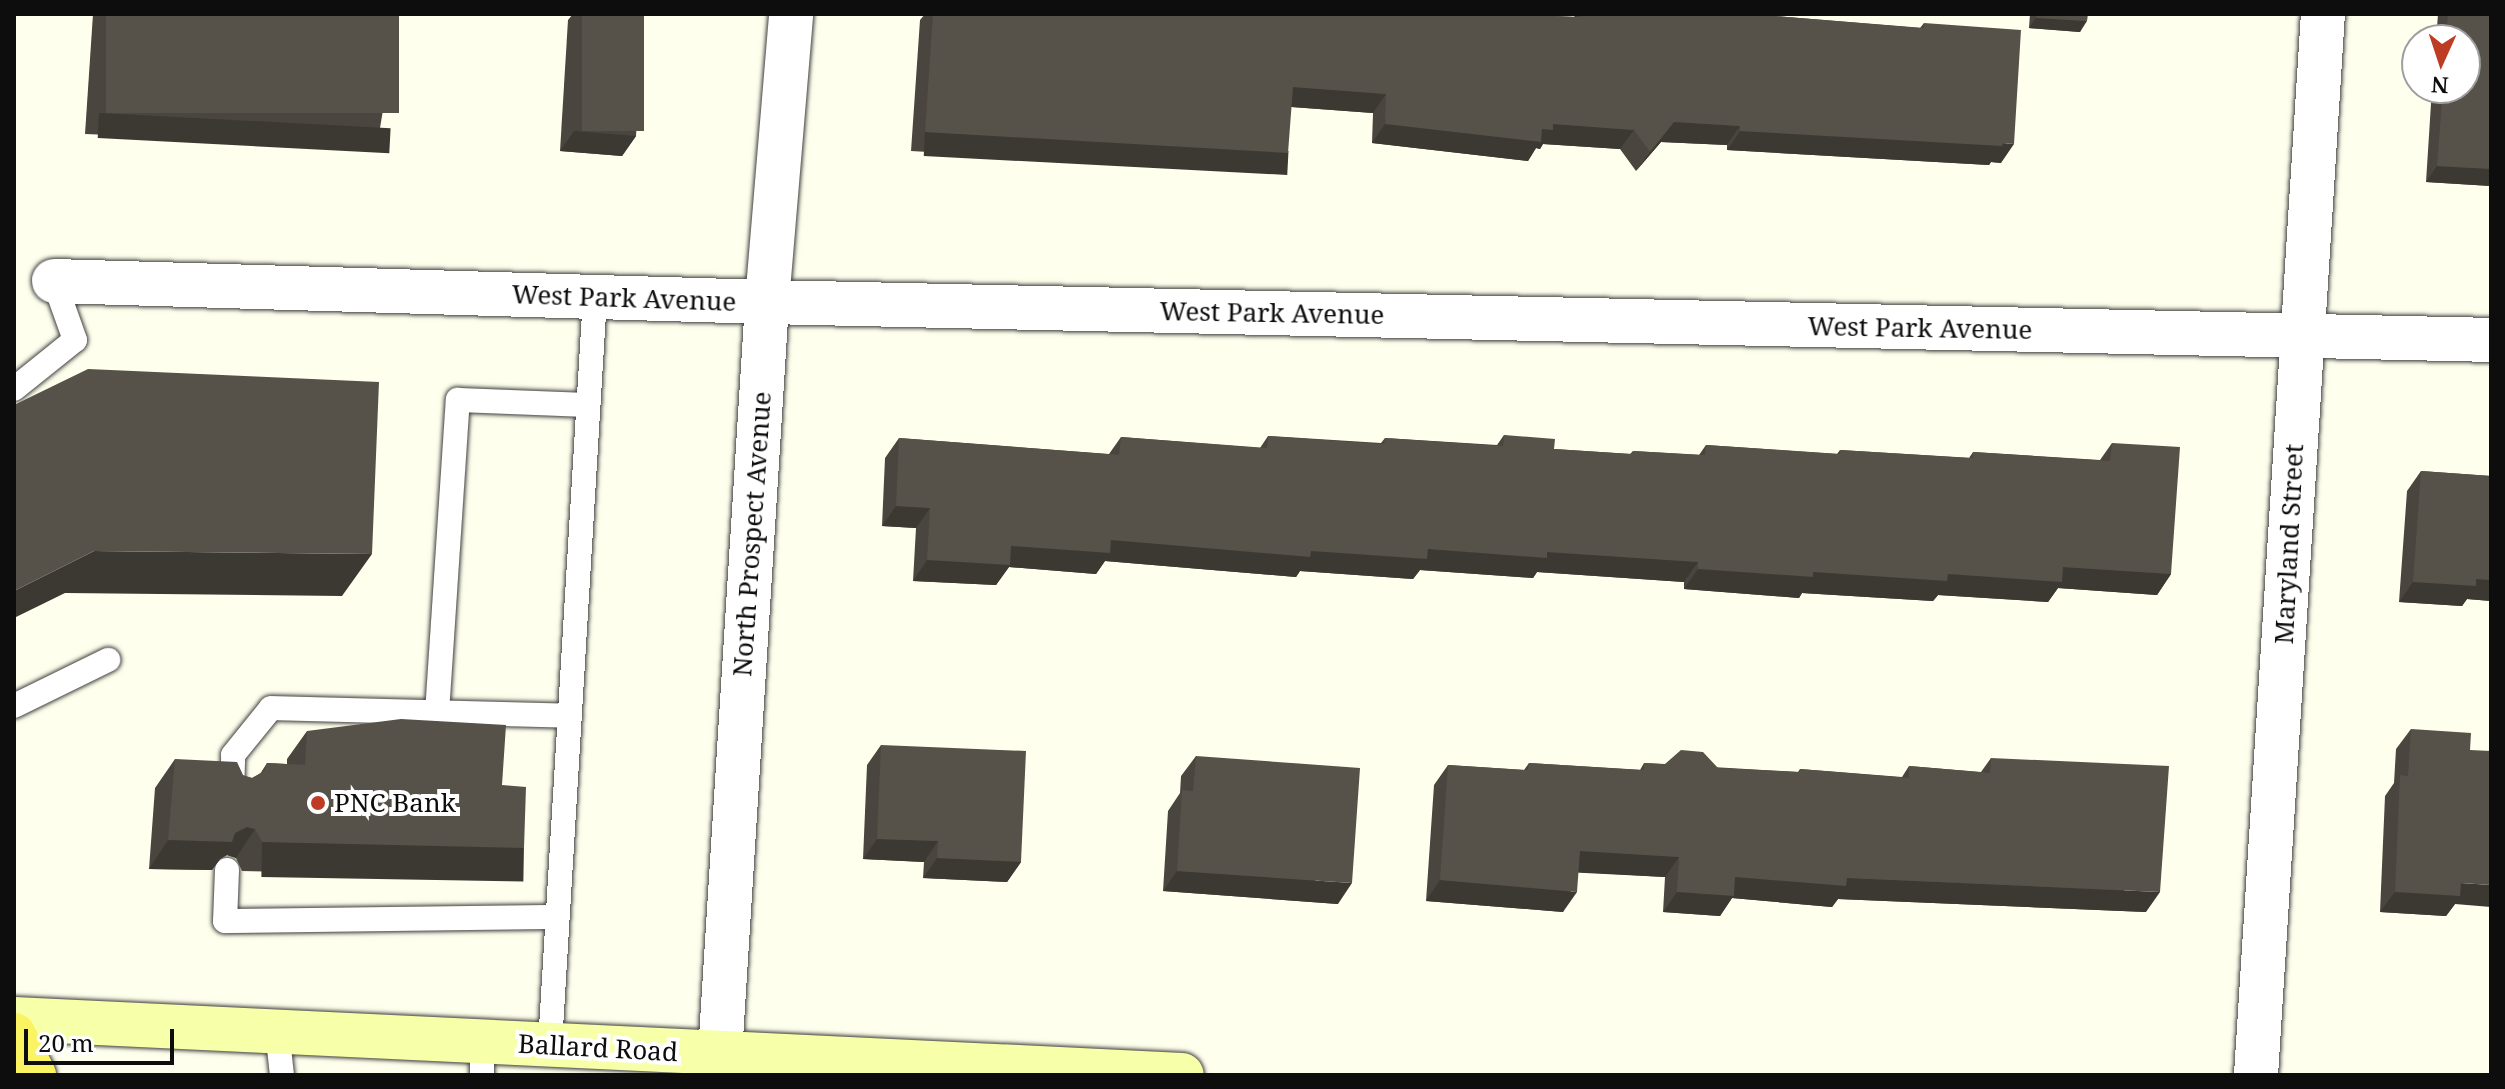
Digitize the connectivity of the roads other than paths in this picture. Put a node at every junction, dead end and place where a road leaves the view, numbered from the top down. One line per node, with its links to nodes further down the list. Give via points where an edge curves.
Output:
1 (791, 14): 5 (street, North Prospect Avenue)
2 (2323, 14): 6 (street, Maryland Street)
3 (54, 281): 4 (street, West Park Avenue); 8 (lane, via 75,340)
4 (595, 297): 5 (street, West Park Avenue); 9 (lane)
5 (767, 302): 6 (street, West Park Avenue); 21 (street, North Prospect Avenue)
6 (2302, 336): 7 (street, West Park Avenue); 26 (street, Maryland Street)
7 (2491, 340)
8 (14, 389)
9 (588, 405): 12 (lane, via 458,400); 13 (lane)
10 (108, 660): 11 (lane)
11 (14, 706)
12 (437, 713): 13 (lane); 14 (lane, via 271,708 233,755)
13 (568, 716): 16 (lane)
14 (232, 791)
15 (227, 870): 16 (lane, via 225,921)
16 (556, 917): 20 (lane)
17 (14, 1019): 18 (street, Ballard Road)
18 (277, 1030): 22 (street, Ballard Road); 24 (lane)
19 (14, 1035): 23 (main road)
20 (550, 1045): 21 (street, Ballard Road); 22 (street, Ballard Road)
21 (720, 1054): 25 (street, Ballard Road)
22 (482, 1058)
23 (34, 1075)
24 (282, 1075)
25 (1182, 1075)
26 (2256, 1075)

